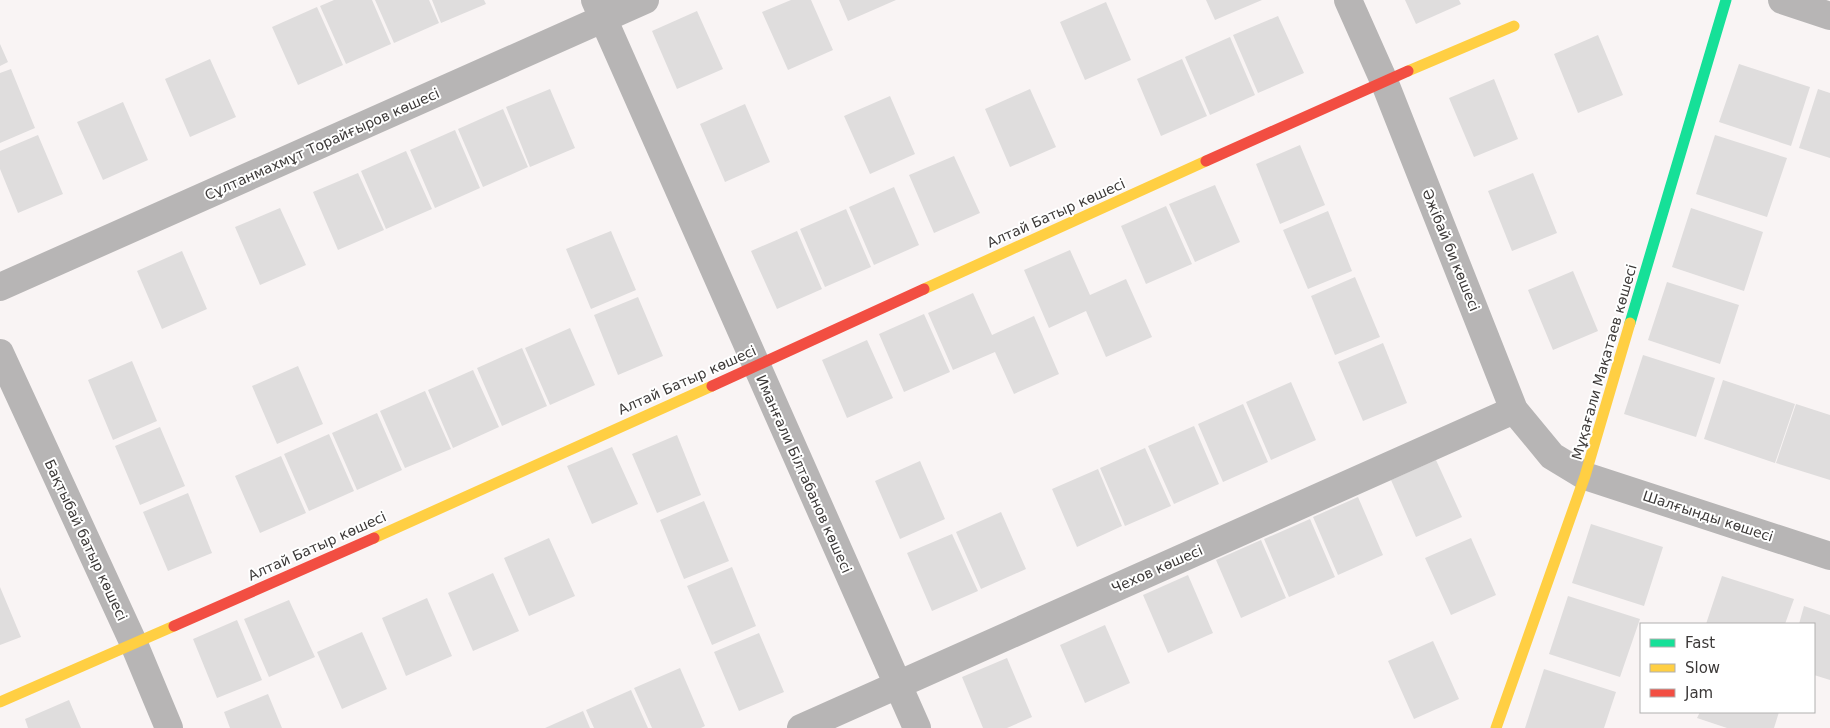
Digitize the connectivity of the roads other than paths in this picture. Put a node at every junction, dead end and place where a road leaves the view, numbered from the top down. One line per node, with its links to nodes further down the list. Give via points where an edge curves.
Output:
1 (645, 0): 5 (street, Сұлтанмахмұт Торайғыров көшесі)
2 (1348, 0): 8 (street, Әжібай би көшесі)
3 (1726, 0): 13 (street, Мұқағали Мақатаев көшесі)
4 (1782, 0): 6 (street)
5 (600, 9): 9 (street, Сұлтанмахмұт Торайғыров көшесі); 11 (street, Иманғали Білтабанов көшесі)
6 (1830, 16)
7 (1514, 26): 8 (street, Алтай Батыр көшесі)
8 (1384, 81): 11 (street, Алтай Батыр көшесі); 12 (street, Әжібай би көшесі)
9 (0, 288)
10 (0, 353): 15 (street, Бақтыбай батыр көшесі)
11 (756, 366): 15 (street, Алтай Батыр көшесі); 16 (street, Иманғали Білтабанов көшесі)
12 (1514, 410): 13 (street, Әжібай би көшесі, via 1552,456); 16 (street, Чехов көшесі)
13 (1585, 476): 14 (street, Шалғынды көшесі); 21 (street, Мұқағали Мақатаев көшесі)
14 (1830, 556)
15 (134, 644): 17 (street, Алтай Батыр көшесі); 18 (street, Бақтыбай батыр көшесі)
16 (897, 685): 19 (street, Чехов көшесі); 20 (street, Иманғали Білтабанов көшесі)
17 (0, 702)
18 (169, 728)
19 (801, 728)
20 (917, 728)
21 (1496, 728)

